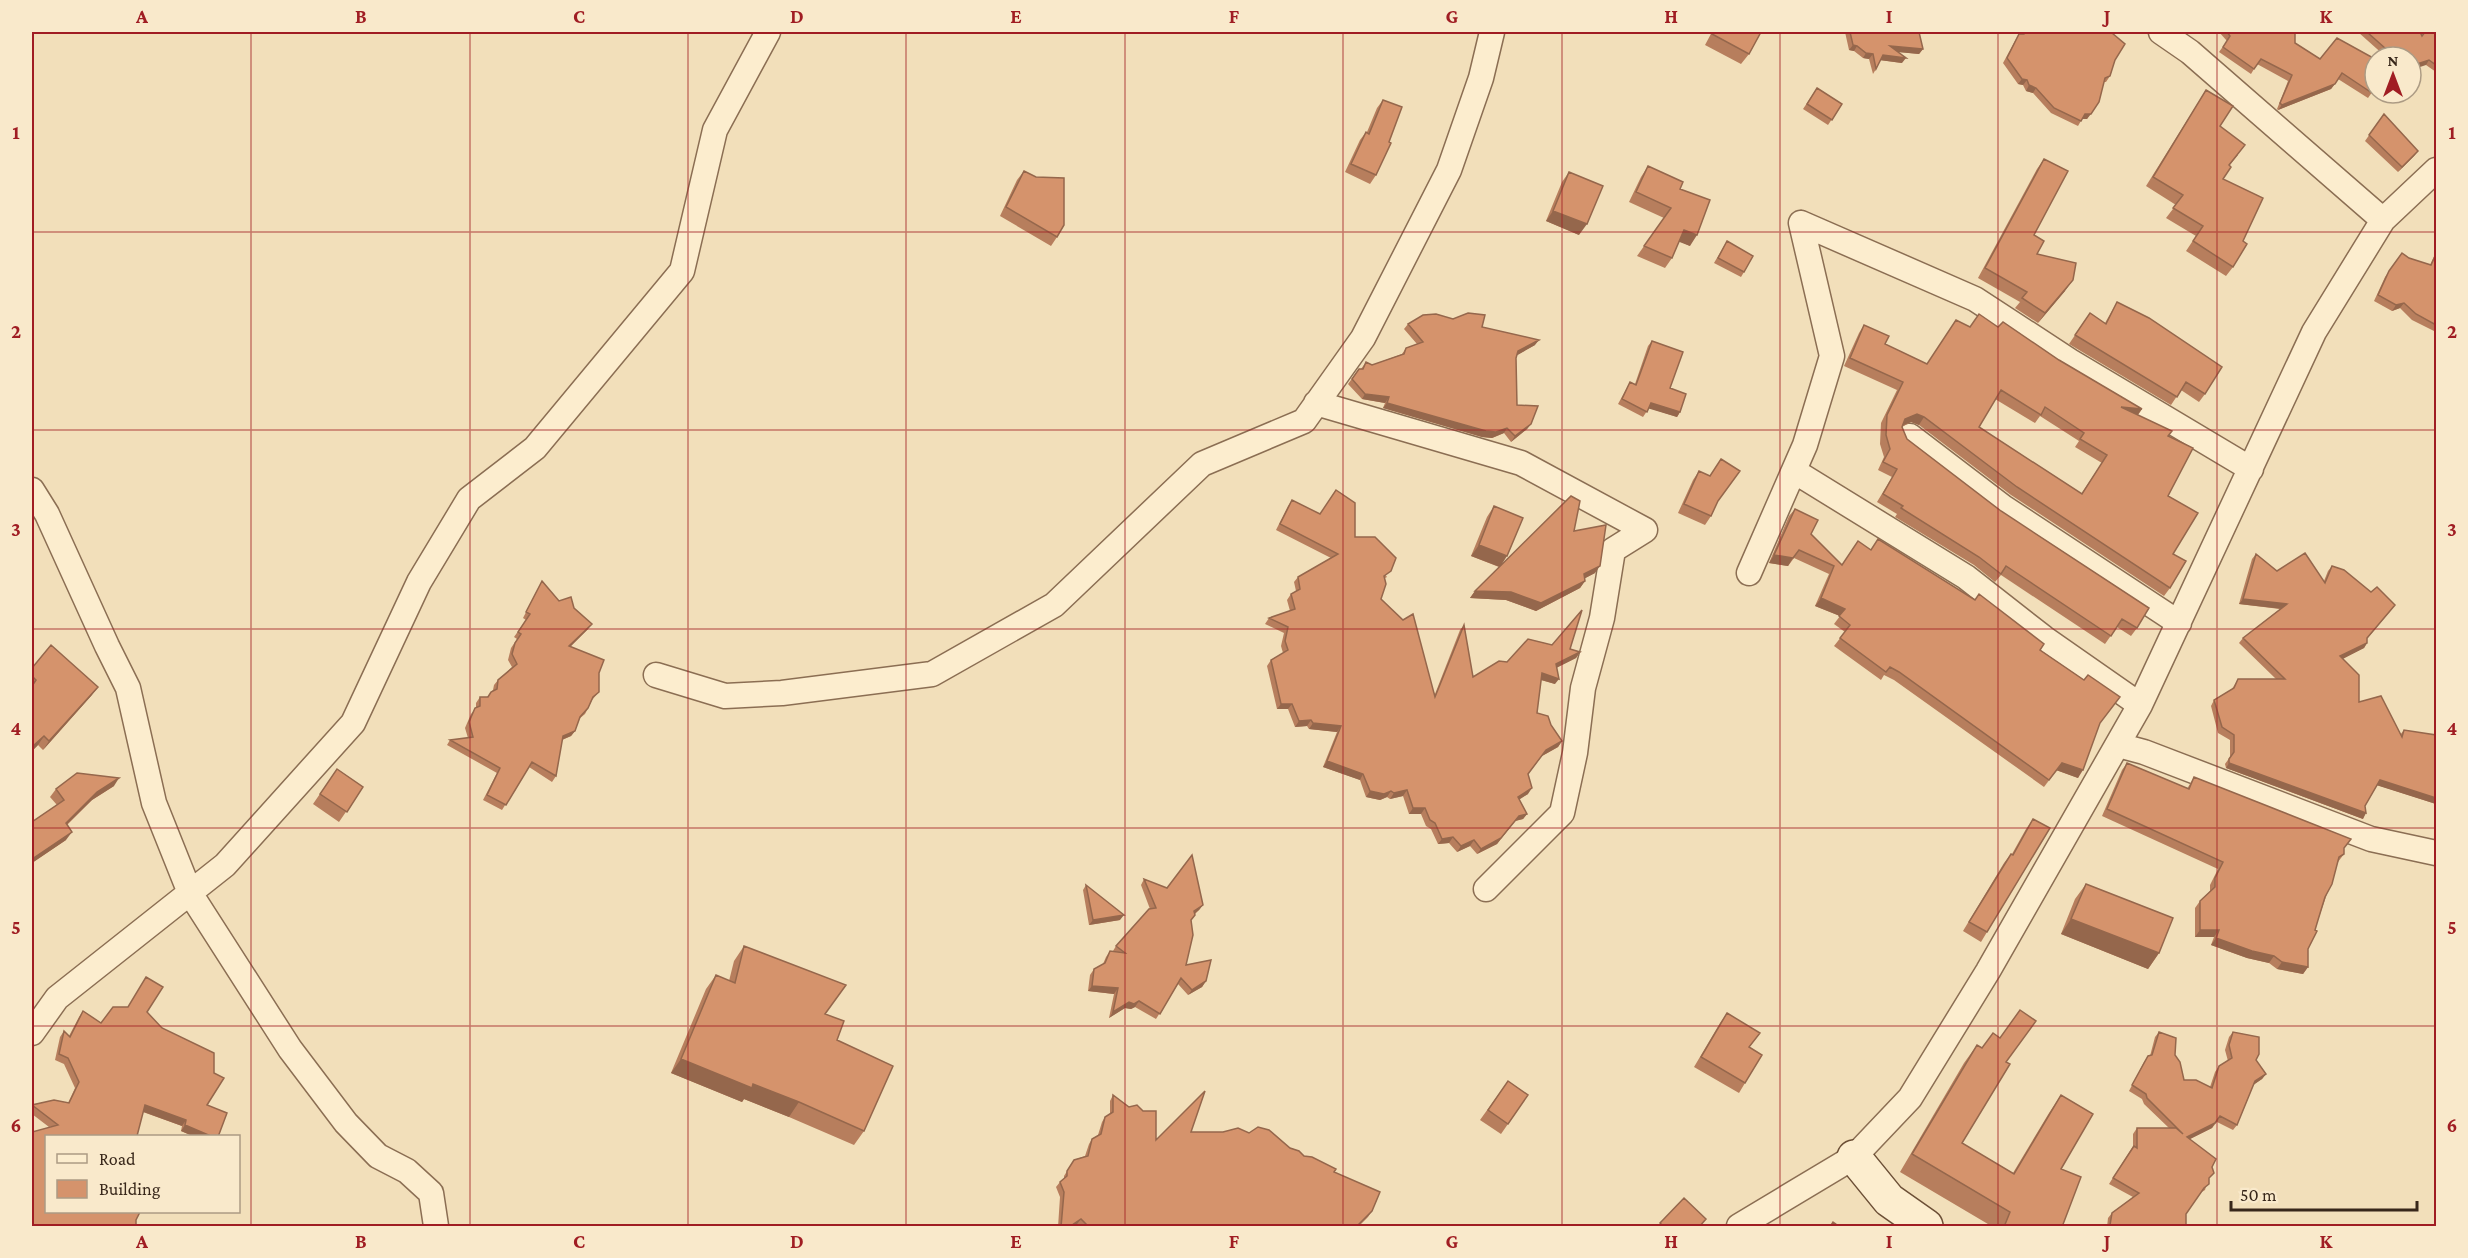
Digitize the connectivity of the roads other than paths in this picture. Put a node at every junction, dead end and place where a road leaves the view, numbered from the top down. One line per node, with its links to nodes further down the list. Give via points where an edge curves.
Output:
1 (768, 32): 18 (street, via 715,130 682,271 535,448 469,500 419,582 353,723 225,865)
2 (1492, 32): 6 (street, via 1481,78 1449,170 1363,338)
3 (2162, 32): 5 (street)
4 (2436, 170): 5 (street)
5 (2383, 219): 8 (street, via 2314,332)
6 (1317, 403): 13 (street, via 1304,421 1202,464 1054,605 932,674 782,693 725,696); 17 (street, via 1521,463 1645,530 1613,550 1602,618 1582,688 1575,753 1562,813)
7 (1910, 436): 12 (street, via 2003,507)
8 (2251, 469): 9 (street, via 1975,299 1801,223 1832,356); 12 (street)
9 (1794, 471): 11 (street); 14 (street, via 1966,577)
10 (32, 490): 18 (street, via 47,514 128,688 154,803)
11 (1749, 573)
12 (2179, 623): 14 (street)
13 (656, 675)
14 (2140, 705): 15 (street)
15 (2118, 745): 16 (street, via 2371,839); 20 (street, via 1910,1098)
16 (2436, 853)
17 (1486, 889)
18 (190, 893): 19 (street, via 57,998); 21 (street, via 290,1049 346,1123 378,1156 407,1171 431,1193)
19 (32, 1033)
20 (1854, 1157): 22 (street); 23 (street, via 1889,1200)
21 (436, 1227)
22 (1739, 1227)
23 (1926, 1227)

